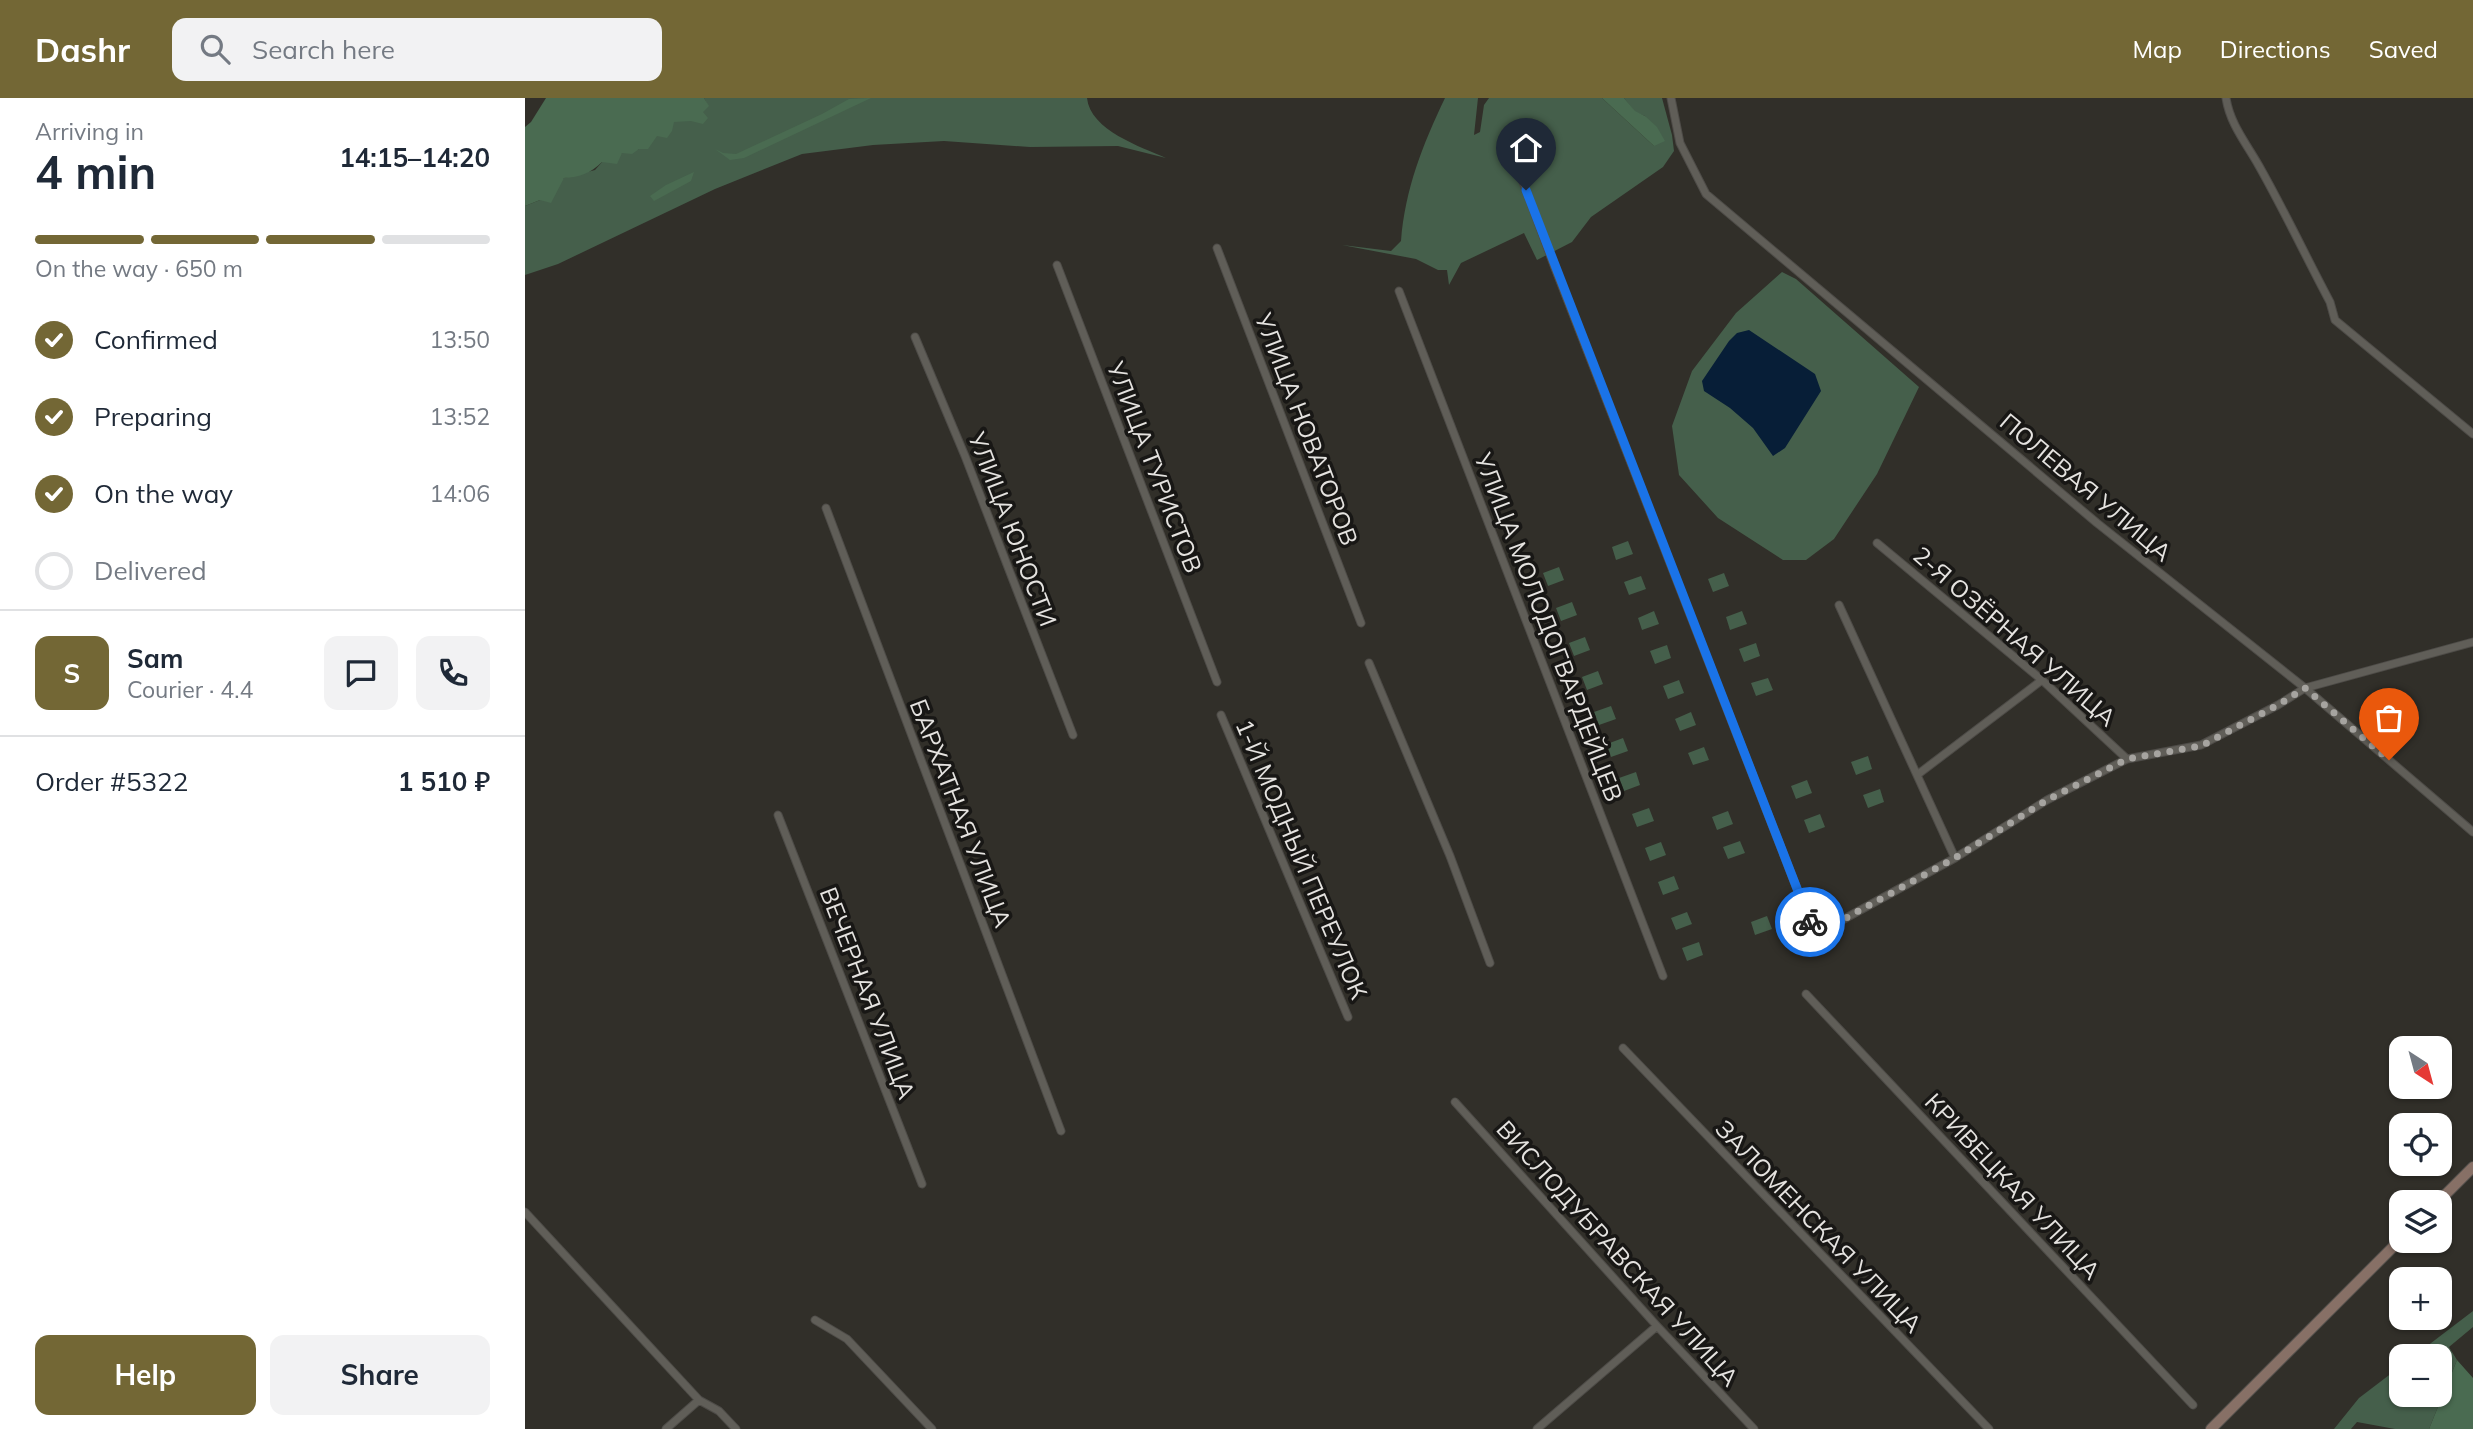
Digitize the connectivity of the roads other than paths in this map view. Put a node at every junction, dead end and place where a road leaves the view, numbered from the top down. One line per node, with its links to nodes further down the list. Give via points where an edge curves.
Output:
1 (1671, 98): 17 (street, ПОЛЕВАЯ УЛИЦА, via 1680,143 1706,194 2097,523)
2 (2226, 98): 8 (street, via 2228,113 2330,302 2335,320)
3 (1507, 139): 24 (street, via 1815,935)
4 (1217, 248): 12 (street, УЛИЦА НОВАТОРОВ)
5 (1057, 265): 16 (street, УЛИЦА ТУРИСТОВ)
6 (1399, 291): 26 (street, УЛИЦА МОЛОДОГВАРДЕЙЦЕВ)
7 (915, 337): 19 (street, УЛИЦА ЮНОСТИ)
8 (2473, 434)
9 (826, 508): 31 (street, БАРХАТНАЯ УЛИЦА)
10 (1877, 543): 15 (street, 2-Я ОЗЁРНАЯ УЛИЦА)
11 (1839, 605): 21 (street)
12 (1361, 623)
13 (2473, 642): 17 (street)
14 (1369, 663): 25 (street)
15 (2042, 680): 20 (street, 2-Я ОЗЁРНАЯ УЛИЦА); 21 (street)
16 (1217, 682)
17 (2305, 688): 20 (street, via 2201,746); 23 (street, ПОЛЕВАЯ УЛИЦА)
18 (1221, 715): 28 (street, 1-Й МОДНЫЙ ПЕРЕУЛОК)
19 (1073, 735)
20 (2127, 759): 24 (street, via 2047,800)
21 (1917, 775): 24 (street)
22 (778, 815): 33 (street, ВЕЧЕРНАЯ УЛИЦА)
23 (2473, 832)
24 (1955, 858)
25 (1490, 964)
26 (1663, 976)
27 (1806, 994): 40 (street, КРИВЕЦКАЯ УЛИЦА)
28 (1348, 1017)
29 (1623, 1048): 46 (street, ЗАЛОМЕНСКАЯ УЛИЦА)
30 (1455, 1102): 38 (street, ВИСЛОДУБРАВСКАЯ УЛИЦА)
31 (1061, 1131)
32 (2473, 1167): 34 (main road)
33 (922, 1184)
34 (2450, 1190)
35 (525, 1212): 39 (street)
36 (2389, 1251): 47 (main road)
37 (815, 1320): 43 (street, via 847,1339)
38 (1657, 1326): 44 (street); 45 (street, ВИСЛОДУБРАВСКАЯ УЛИЦА)
39 (699, 1400): 41 (street); 42 (street, via 719,1411)
40 (2193, 1405)
41 (666, 1429)
42 (736, 1429)
43 (932, 1429)
44 (1537, 1429)
45 (1754, 1429)
46 (1989, 1429)
47 (2211, 1429)

